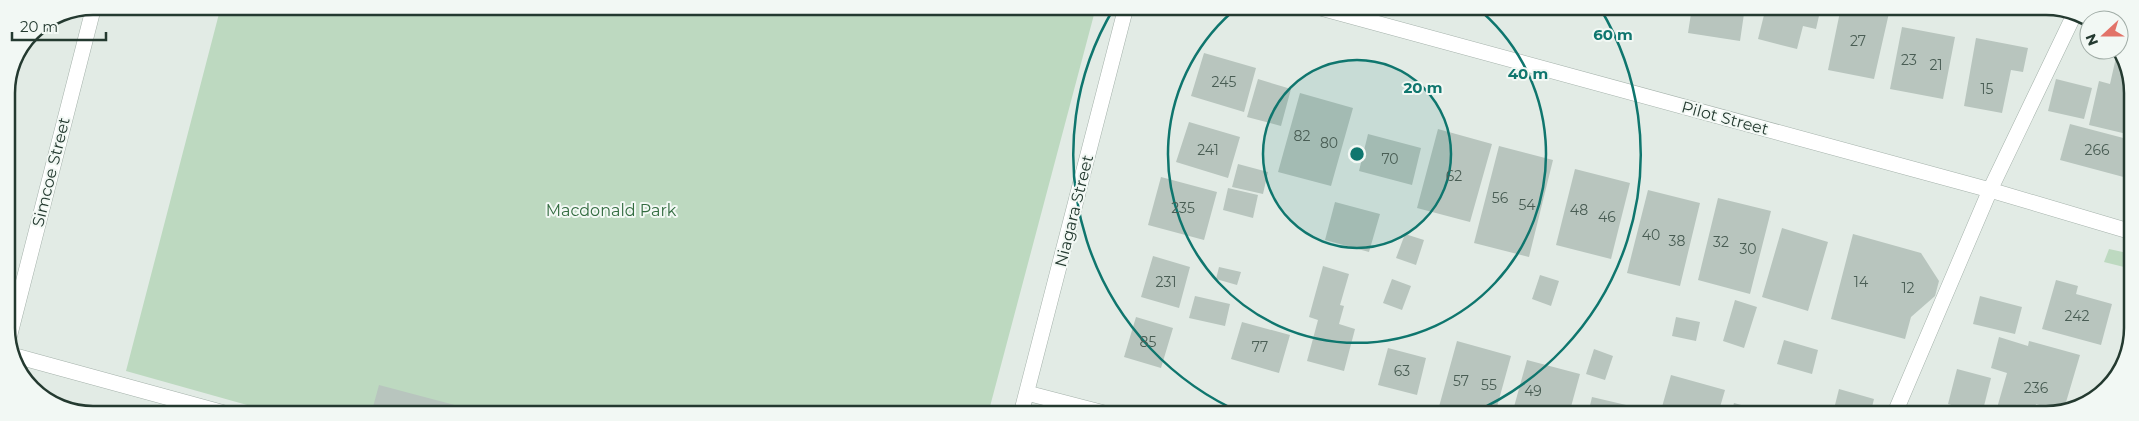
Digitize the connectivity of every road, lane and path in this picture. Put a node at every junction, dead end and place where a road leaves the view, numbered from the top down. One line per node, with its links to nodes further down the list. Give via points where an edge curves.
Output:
1 (92, 15): 7 (street, Simcoe Street)
2 (1124, 15): 9 (street, Niagara Street)
3 (1346, 15): 5 (street, Pilot Street)
4 (2072, 20): 5 (street)
5 (1990, 190): 6 (street, Pilot Street); 13 (street)
6 (2124, 230)
7 (15, 315)
8 (21, 357): 10 (street)
9 (1027, 393): 11 (street, Niagara Street); 12 (street)
10 (199, 406)
11 (1023, 406)
12 (1077, 406)
13 (1897, 406)

